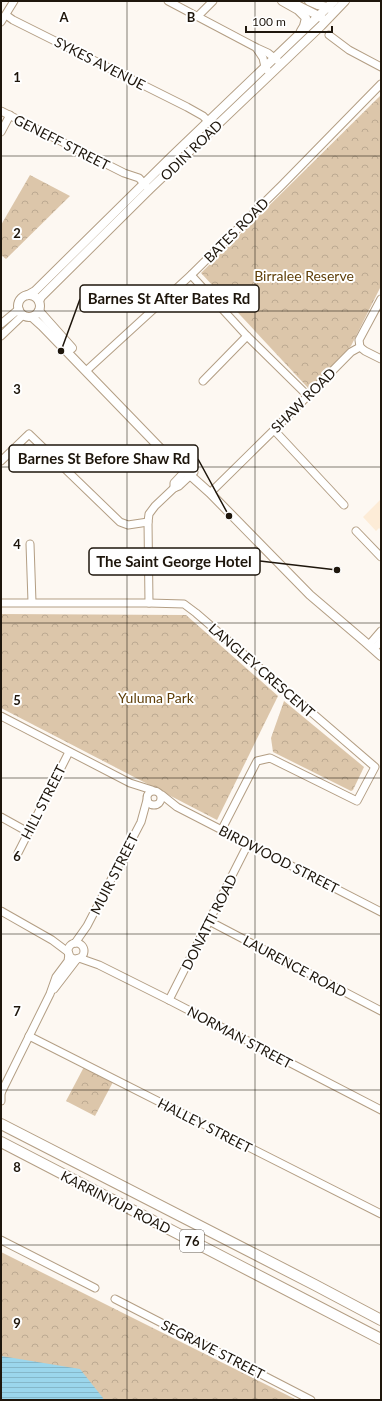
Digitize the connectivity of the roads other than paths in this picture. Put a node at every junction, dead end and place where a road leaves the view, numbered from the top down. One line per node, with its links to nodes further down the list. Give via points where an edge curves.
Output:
1 (14, 1): 10 (street)
2 (168, 1): 11 (street)
3 (213, 1): 11 (street)
4 (282, 1): 14 (main road, via 306,18)
5 (289, 1): 12 (main road)
6 (309, 1): 9 (main road)
7 (334, 1): 9 (main road, ODIN ROAD)
8 (345, 1): 9 (main road, ODIN ROAD)
9 (330, 10): 12 (main road, ODIN ROAD)
10 (6, 15): 13 (street); 23 (street, SYKES AVENUE, via 195,112 199,119)
11 (198, 16): 16 (street)
12 (322, 18): 14 (main road, ODIN ROAD); 17 (main road, ODIN ROAD)
13 (1, 22)
14 (299, 35): 17 (main road, ODIN ROAD)
15 (329, 35): 18 (street, via 349,50)
16 (257, 48): 17 (street); 19 (street)
17 (278, 60): 19 (main road, ODIN ROAD)
18 (381, 66)
19 (268, 70): 23 (main road, ODIN ROAD)
20 (381, 84): 26 (street, BATES ROAD)
21 (1, 110): 22 (street, GENEFF STREET)
22 (10, 115): 24 (street); 25 (street, GENEFF STREET, via 124,173)
23 (210, 127): 25 (main road, ODIN ROAD)
24 (1, 132)
25 (145, 189): 27 (main road, ODIN ROAD); 29 (main road, ODIN ROAD)
26 (191, 276): 33 (street); 36 (street, BATES ROAD)
27 (28, 295): 29 (main road, via 35,296); 31 (main road, ODIN ROAD, via 22,297 18,306)
28 (381, 299): 34 (street, via 359,340)
29 (39, 301): 30 (main road)
30 (39, 311): 31 (main road, ODIN ROAD); 36 (main road)
31 (24, 314): 32 (street, ODIN ROAD); 36 (main road, via 42,326)
32 (2, 330)
33 (247, 336): 37 (street); 38 (street)
34 (360, 347): 35 (street); 38 (street, SHAW ROAD, via 351,352)
35 (381, 360)
36 (88, 370): 41 (main road)
37 (203, 381)
38 (308, 396): 39 (street, SHAW ROAD)
39 (274, 430): 42 (street, SHAW ROAD); 43 (street)
40 (1, 461): 44 (street, via 29,434 120,522 128,525)
41 (190, 471): 42 (main road); 44 (street, via 174,483 174,488 155,506 149,514)
42 (212, 491): 52 (main road, via 315,592)
43 (344, 505)
44 (148, 522): 50 (street)
45 (356, 531): 47 (street)
46 (30, 544): 48 (street)
47 (381, 557)
48 (32, 602): 49 (street, LANGLEY CRESCENT); 50 (street, LANGLEY CRESCENT)
49 (1, 603)
50 (149, 603): 64 (street, LANGLEY CRESCENT, via 184,604 375,767 357,801 270,758 257,761)
51 (381, 631): 52 (street)
52 (376, 645): 53 (main road)
53 (381, 656)
54 (1, 716): 55 (street)
55 (69, 752): 56 (street); 65 (street, HILL STREET)
56 (130, 783): 57 (street); 59 (street)
57 (152, 790): 58 (street); 59 (street)
58 (162, 795): 60 (street); 61 (street, BIRDWOOD STREET)
59 (147, 799): 60 (street, via 151,804); 63 (street, MUIR STREET)
60 (157, 804): 61 (street, BIRDWOOD STREET); 63 (street, MUIR STREET)
61 (177, 807): 64 (street, BIRDWOOD STREET)
62 (1, 817): 65 (street)
63 (141, 822): 71 (street, MUIR STREET)
64 (222, 829): 66 (street, BIRDWOOD STREET)
65 (28, 832): 67 (street, HILL STREET)
66 (248, 844): 69 (street, BIRDWOOD STREET); 70 (street, DONATTI ROAD)
67 (18, 853)
68 (1, 912): 72 (street)
69 (381, 912)
70 (209, 921): 79 (street, DONATTI ROAD); 80 (street, LAURENCE ROAD)
71 (87, 926): 73 (street, MUIR STREET); 74 (street, MUIR STREET)
72 (52, 940): 73 (street); 75 (street)
73 (73, 944): 74 (street, via 80,944); 75 (street)
74 (83, 949): 76 (street, via 82,955); 77 (street, NORMAN STREET)
75 (68, 953): 76 (street, via 72,958); 78 (street, via 68,962 56,977)
76 (78, 958): 77 (street, NORMAN STREET); 78 (street)
77 (99, 965): 79 (street, NORMAN STREET)
78 (50, 994): 81 (street)
79 (169, 1000): 84 (street, NORMAN STREET)
80 (381, 1011)
81 (29, 1036): 82 (street); 87 (street, HALLEY STREET)
82 (1, 1093): 83 (street)
83 (1, 1101)
84 (381, 1110)
85 (1, 1124): 89 (highway, KARRINYUP ROAD / 76)
86 (1, 1142): 92 (highway, KARRINYUP ROAD / 76)
87 (381, 1214)
88 (1, 1240): 90 (street)
89 (315, 1285): 92 (highway); 94 (highway, KARRINYUP ROAD / 76)
90 (95, 1288)
91 (115, 1298): 97 (street, SEGRAVE STREET)
92 (307, 1300): 96 (highway, KARRINYUP ROAD / 76)
93 (381, 1312): 94 (street)
94 (370, 1315): 95 (highway, KARRINYUP ROAD / 76)
95 (381, 1320)
96 (381, 1339)
97 (311, 1400)

